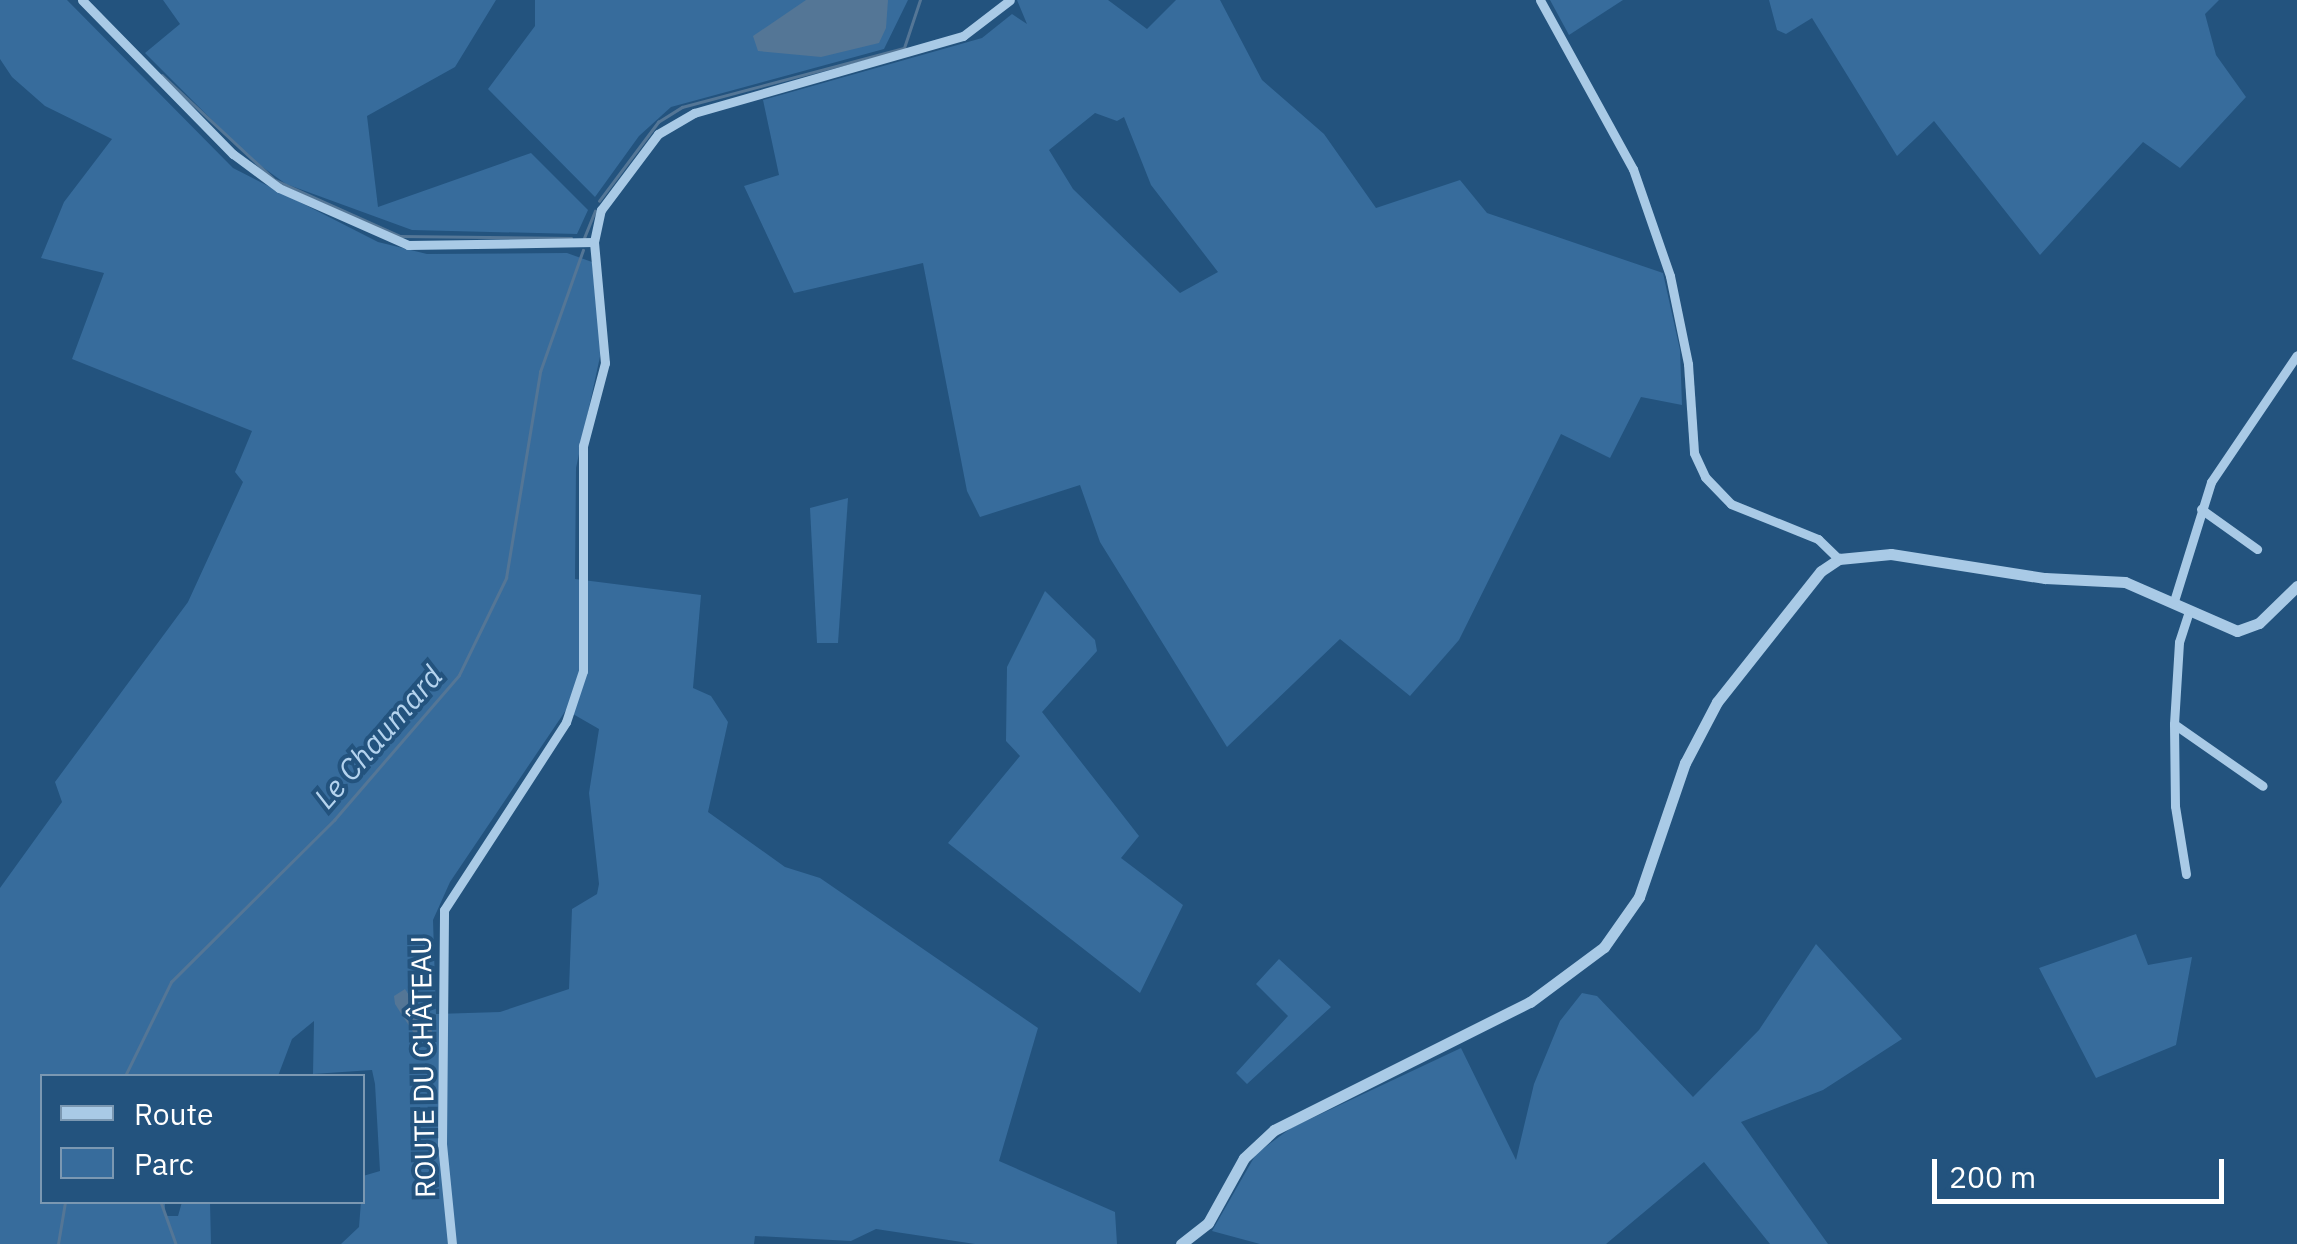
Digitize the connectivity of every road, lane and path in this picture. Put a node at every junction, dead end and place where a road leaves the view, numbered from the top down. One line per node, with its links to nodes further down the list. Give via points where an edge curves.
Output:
1 (82, 0): 4 (street, via 232,154 278,188 408,245)
2 (1010, 0): 4 (street, ROUTE DU CHÂTEAU, via 964,36 694,113 658,134 601,210)
3 (1540, 0): 8 (street, via 1633,169 1670,276 1688,364 1694,453 1705,478 1731,504 1818,540)
4 (594, 242): 15 (street, ROUTE DU CHÂTEAU, via 606,329 605,363 583,446 583,671 566,722 444,910 442,1144)
5 (2297, 354): 6 (street)
6 (2200, 509): 7 (street); 10 (street)
7 (2256, 548)
8 (1840, 560): 10 (street, via 1891,554 2045,578 2102,579); 16 (street, via 1820,571 1717,702 1685,763 1639,896 1604,947 1530,1002 1274,1130 1244,1158 1208,1223)
9 (2297, 586): 11 (street, via 2249,628 2221,628)
10 (2174, 601): 11 (street)
11 (2188, 611): 12 (street, via 2179,642)
12 (2174, 724): 13 (street); 14 (street, via 2174,806)
13 (2263, 786)
14 (2186, 874)
15 (452, 1244)
16 (1182, 1244)

